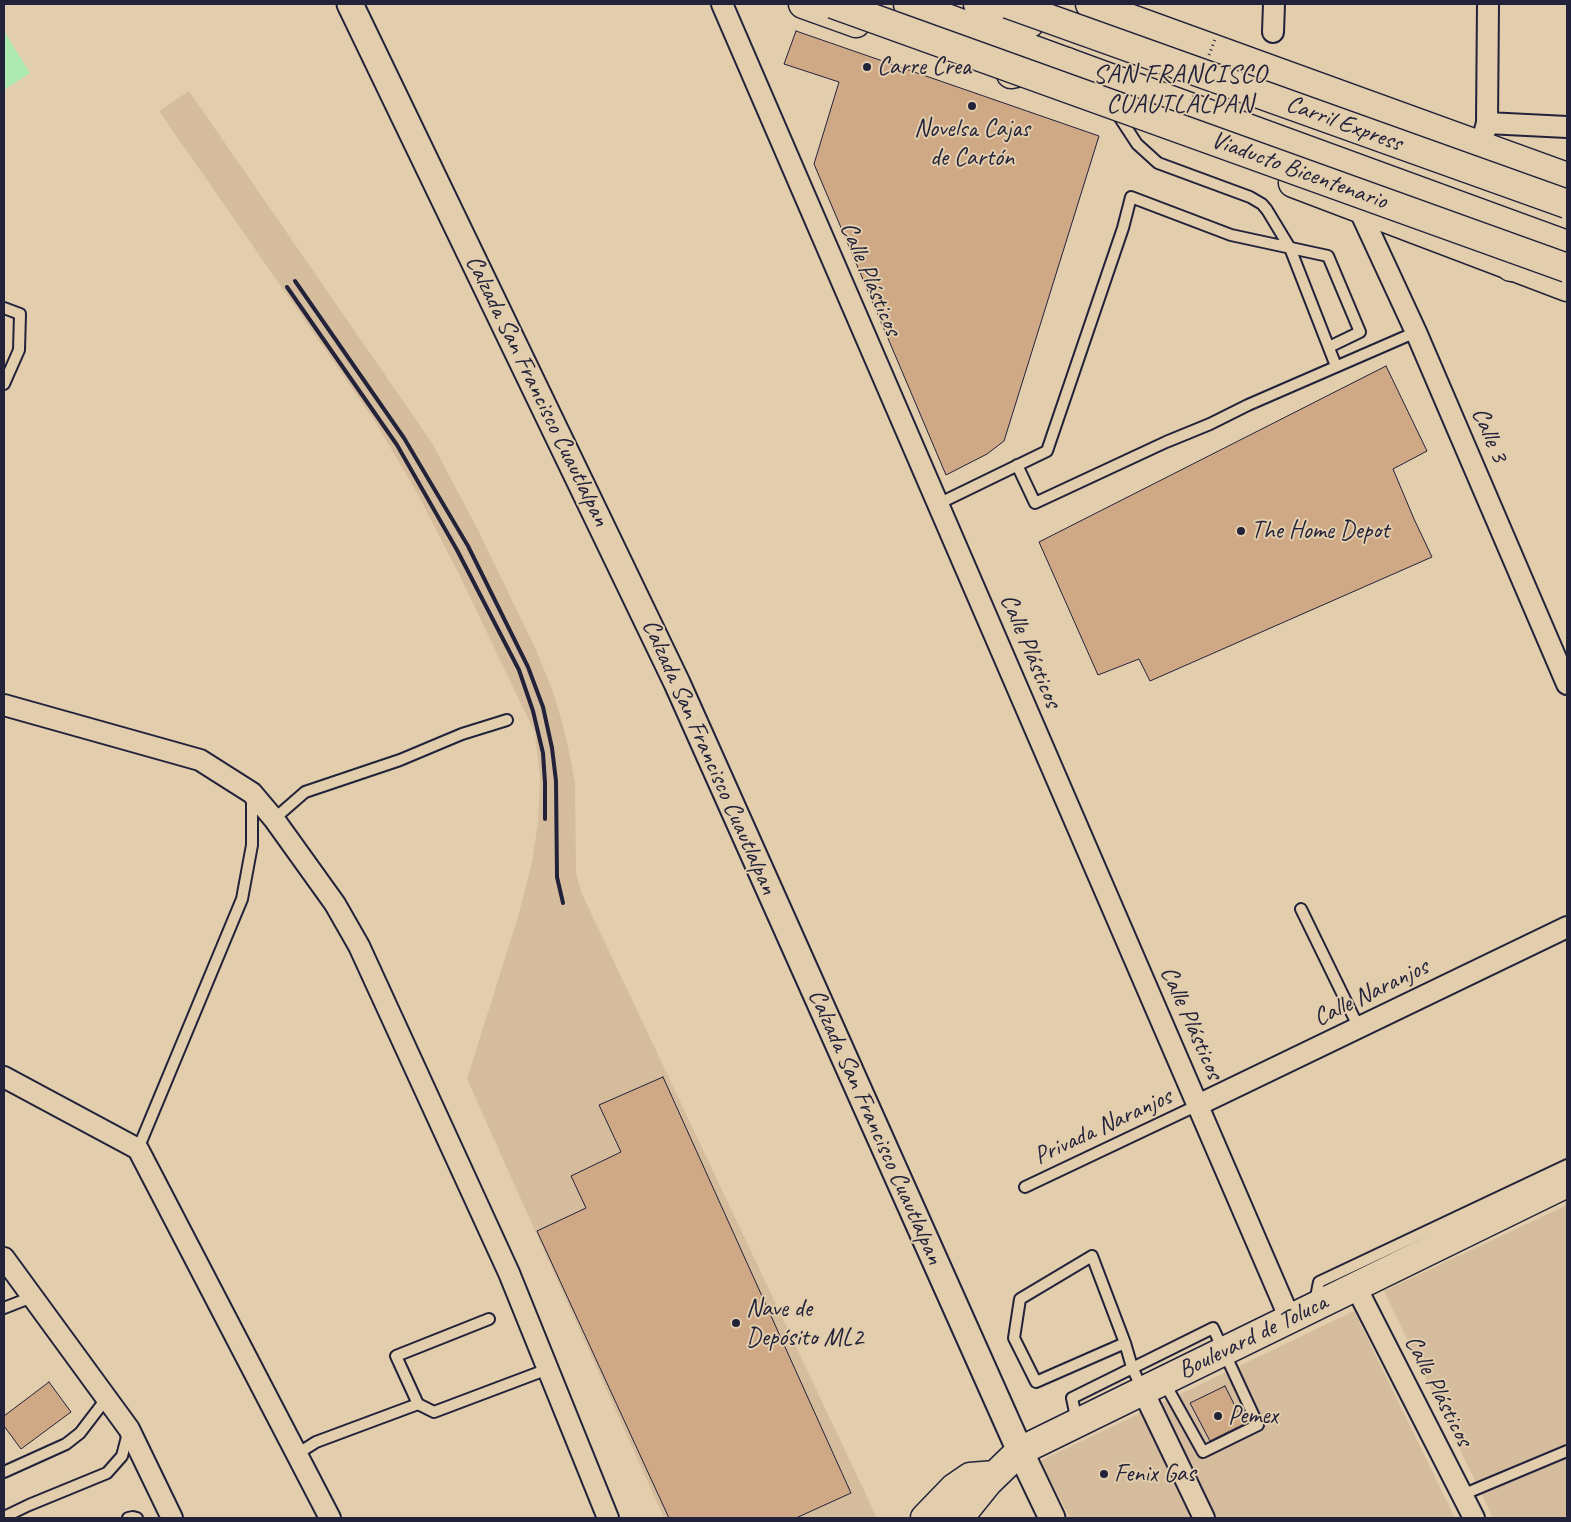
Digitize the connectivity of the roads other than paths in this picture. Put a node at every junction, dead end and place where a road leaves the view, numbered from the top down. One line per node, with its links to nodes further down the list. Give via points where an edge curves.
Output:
1 (350, 4): 62 (street, Calzada San Francisco Cuautlalpan, via 677,683)
2 (722, 4): 33 (street, Calle Plásticos)
3 (803, 4): 14 (main road)
4 (833, 4): 25 (main road, Viaducto Bicentenario, bridge)
5 (908, 4): 13 (main road)
6 (978, 4): 21 (main road)
7 (1008, 4): 21 (main road, Carril Express, bridge)
8 (1028, 4): 21 (main road)
9 (1090, 4): 17 (main road)
10 (1274, 4): 12 (street)
11 (1488, 4): 17 (street)
12 (1273, 32)
13 (1067, 62): 14 (main road); 19 (main road)
14 (1005, 76): 15 (main road)
15 (1120, 118): 20 (main road); 23 (lane, via 1137,144 1158,163 1262,204)
16 (1567, 127): 17 (street)
17 (1484, 134): 18 (main road)
18 (1567, 177)
19 (1467, 208): 22 (main road); 24 (main road)
20 (1359, 209): 24 (main road); 28 (street, Calle 3)
21 (1566, 209)
22 (1567, 245)
23 (1290, 248): 29 (lane); 29 (lane, via 1328,256 1360,332); 32 (lane, via 1231,235 1131,197 1047,451)
24 (1511, 267): 26 (main road)
25 (1567, 268)
26 (1567, 287)
27 (4, 308): 31 (lane, via 20,314 20,350)
28 (1416, 332): 30 (lane); 34 (street, Calle 3)
29 (1328, 347): 30 (lane)
30 (1336, 366): 32 (lane, via 1035,503)
31 (4, 384)
32 (1017, 465): 33 (lane)
33 (938, 504): 43 (street, Calle Plásticos)
34 (1567, 684)
35 (4, 705): 37 (street, via 200,760)
36 (507, 720): 38 (lane, via 305,792)
37 (252, 793): 38 (street); 44 (lane, via 252,845 242,899)
38 (274, 819): 56 (street, via 335,904 358,946 509,1273)
39 (1301, 909): 41 (lane)
40 (1567, 927): 41 (street, Calle Naranjos)
41 (1359, 1028): 43 (street, Calle Naranjos)
42 (4, 1077): 44 (street)
43 (1198, 1105): 46 (lane, Privada Naranjos); 52 (street, Calle Plásticos)
44 (138, 1149): 63 (street)
45 (1564, 1176): 47 (main road, Boulevard de Toluca)
46 (1025, 1187)
47 (1427, 1242): 49 (main road, Boulevard de Toluca); 52 (lane, via 1320,1282)
48 (7, 1268): 50 (street)
49 (1356, 1287): 52 (main road, Boulevard de Toluca); 66 (street, Calle Plásticos)
50 (32, 1297): 51 (lane); 58 (street)
51 (4, 1308)
52 (1302, 1314): 55 (main road, Boulevard de Toluca)
53 (489, 1319): 59 (lane, via 396,1356)
54 (1124, 1343): 54 (lane, via 1036,1382 1014,1338 1020,1298 1092,1256); 57 (lane)
55 (1225, 1351): 57 (main road, Boulevard de Toluca); 57 (lane, via 1258,1425 1203,1452)
56 (548, 1370): 59 (lane, via 434,1412); 74 (street)
57 (1146, 1380): 62 (main road, Boulevard de Toluca, via 1077,1423); 78 (street)
58 (106, 1399): 60 (street); 64 (lane, via 80,1433 66,1444)
59 (418, 1404): 63 (lane, via 316,1442)
60 (129, 1429): 67 (lane, via 122,1456 107,1473); 72 (street)
61 (1567, 1451): 66 (lane)
62 (1020, 1452): 65 (main road, Boulevard de Toluca); 77 (street, Calzada San Francisco Cuautlalpan)
63 (296, 1454): 73 (street)
64 (4, 1472)
65 (995, 1475): 75 (main road, via 970,1478 954,1488); 76 (main road, Boulevard de Toluca)
66 (1462, 1495): 79 (street, Calle Plásticos)
67 (29, 1505): 68 (lane); 69 (lane)
68 (4, 1517)
69 (25, 1518)
70 (128, 1518): 71 (lane)
71 (137, 1518)
72 (172, 1518)
73 (330, 1518)
74 (608, 1518)
75 (925, 1518)
76 (959, 1518)
77 (1052, 1518)
78 (1204, 1518)
79 (1474, 1518)

